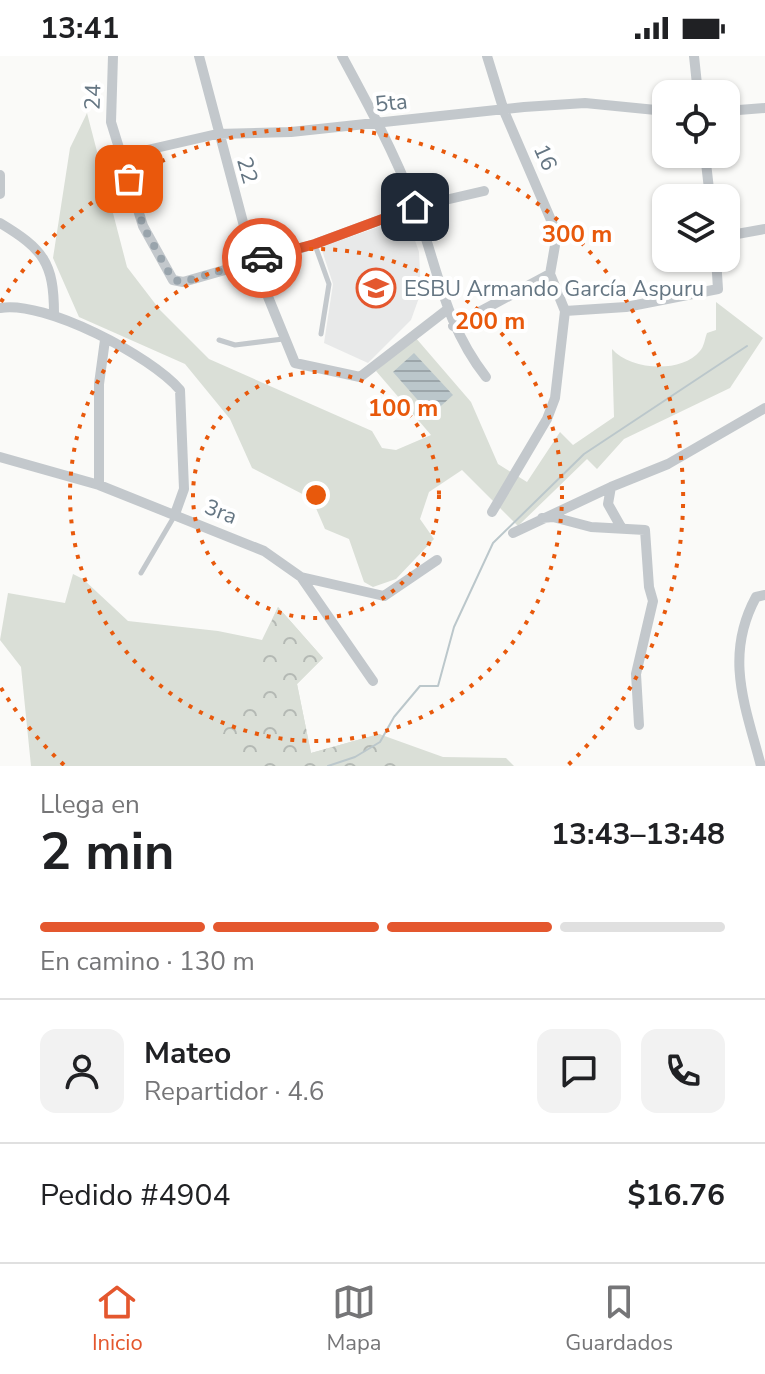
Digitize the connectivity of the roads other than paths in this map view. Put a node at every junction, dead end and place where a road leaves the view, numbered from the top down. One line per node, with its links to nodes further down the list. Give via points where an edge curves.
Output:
1 (113, 56): 13 (street, 24, via 111,122)
2 (199, 56): 12 (street, 22)
3 (342, 56): 11 (street)
4 (487, 56): 10 (street, 16)
5 (694, 56): 6 (street)
6 (697, 80)
7 (765, 108): 9 (street)
8 (652, 110): 10 (street, 5ta, via 585,103)
9 (740, 110)
10 (504, 111): 11 (street, 5ta); 24 (street, 16, via 557,234)
11 (379, 123): 12 (street, 5ta); 17 (street)
12 (217, 134): 13 (street, 5ta); 22 (street, 22)
13 (121, 156): 22 (street, 24, via 143,226 173,280 183,282)
14 (0, 175): 16 (street)
15 (484, 191): 17 (street)
16 (0, 194)
17 (415, 207): 21 (street); 26 (street)
18 (0, 223): 28 (street, via 45,258)
19 (765, 229): 20 (street)
20 (740, 233)
21 (315, 244): 22 (street); 30 (lane, via 329,284)
22 (253, 260): 31 (street, 22)
23 (717, 272): 27 (street, via 718,289 626,307)
24 (550, 274): 27 (street); 29 (street)
25 (0, 308): 28 (street, via 31,307)
26 (448, 309): 29 (street); 31 (street, via 360,377 295,363)
27 (565, 311): 39 (street, via 555,398)
28 (54, 314): 32 (street)
29 (453, 326): 34 (street)
30 (321, 334)
31 (283, 339): 33 (lane, via 235,345)
32 (105, 340): 37 (street, via 99,384); 40 (street, via 154,366 180,390 184,489)
33 (219, 340)
34 (486, 377)
35 (765, 408): 38 (street, via 668,464)
36 (0, 457): 37 (street, 3ra)
37 (99, 485): 40 (street, 3ra)
38 (611, 487): 41 (street); 42 (street, via 608,504)
39 (492, 512)
40 (175, 514): 45 (lane); 46 (street, 3ra, via 264,551)
41 (542, 518): 42 (street); 43 (street)
42 (621, 527): 49 (street, via 645,530 653,601 636,674)
43 (513, 533)
44 (437, 560): 46 (street, via 384,596)
45 (141, 573)
46 (301, 577): 48 (street, 3ra)
47 (760, 596): 50 (street, via 745,618 737,668)
48 (373, 681)
49 (639, 725)
50 (761, 766)

